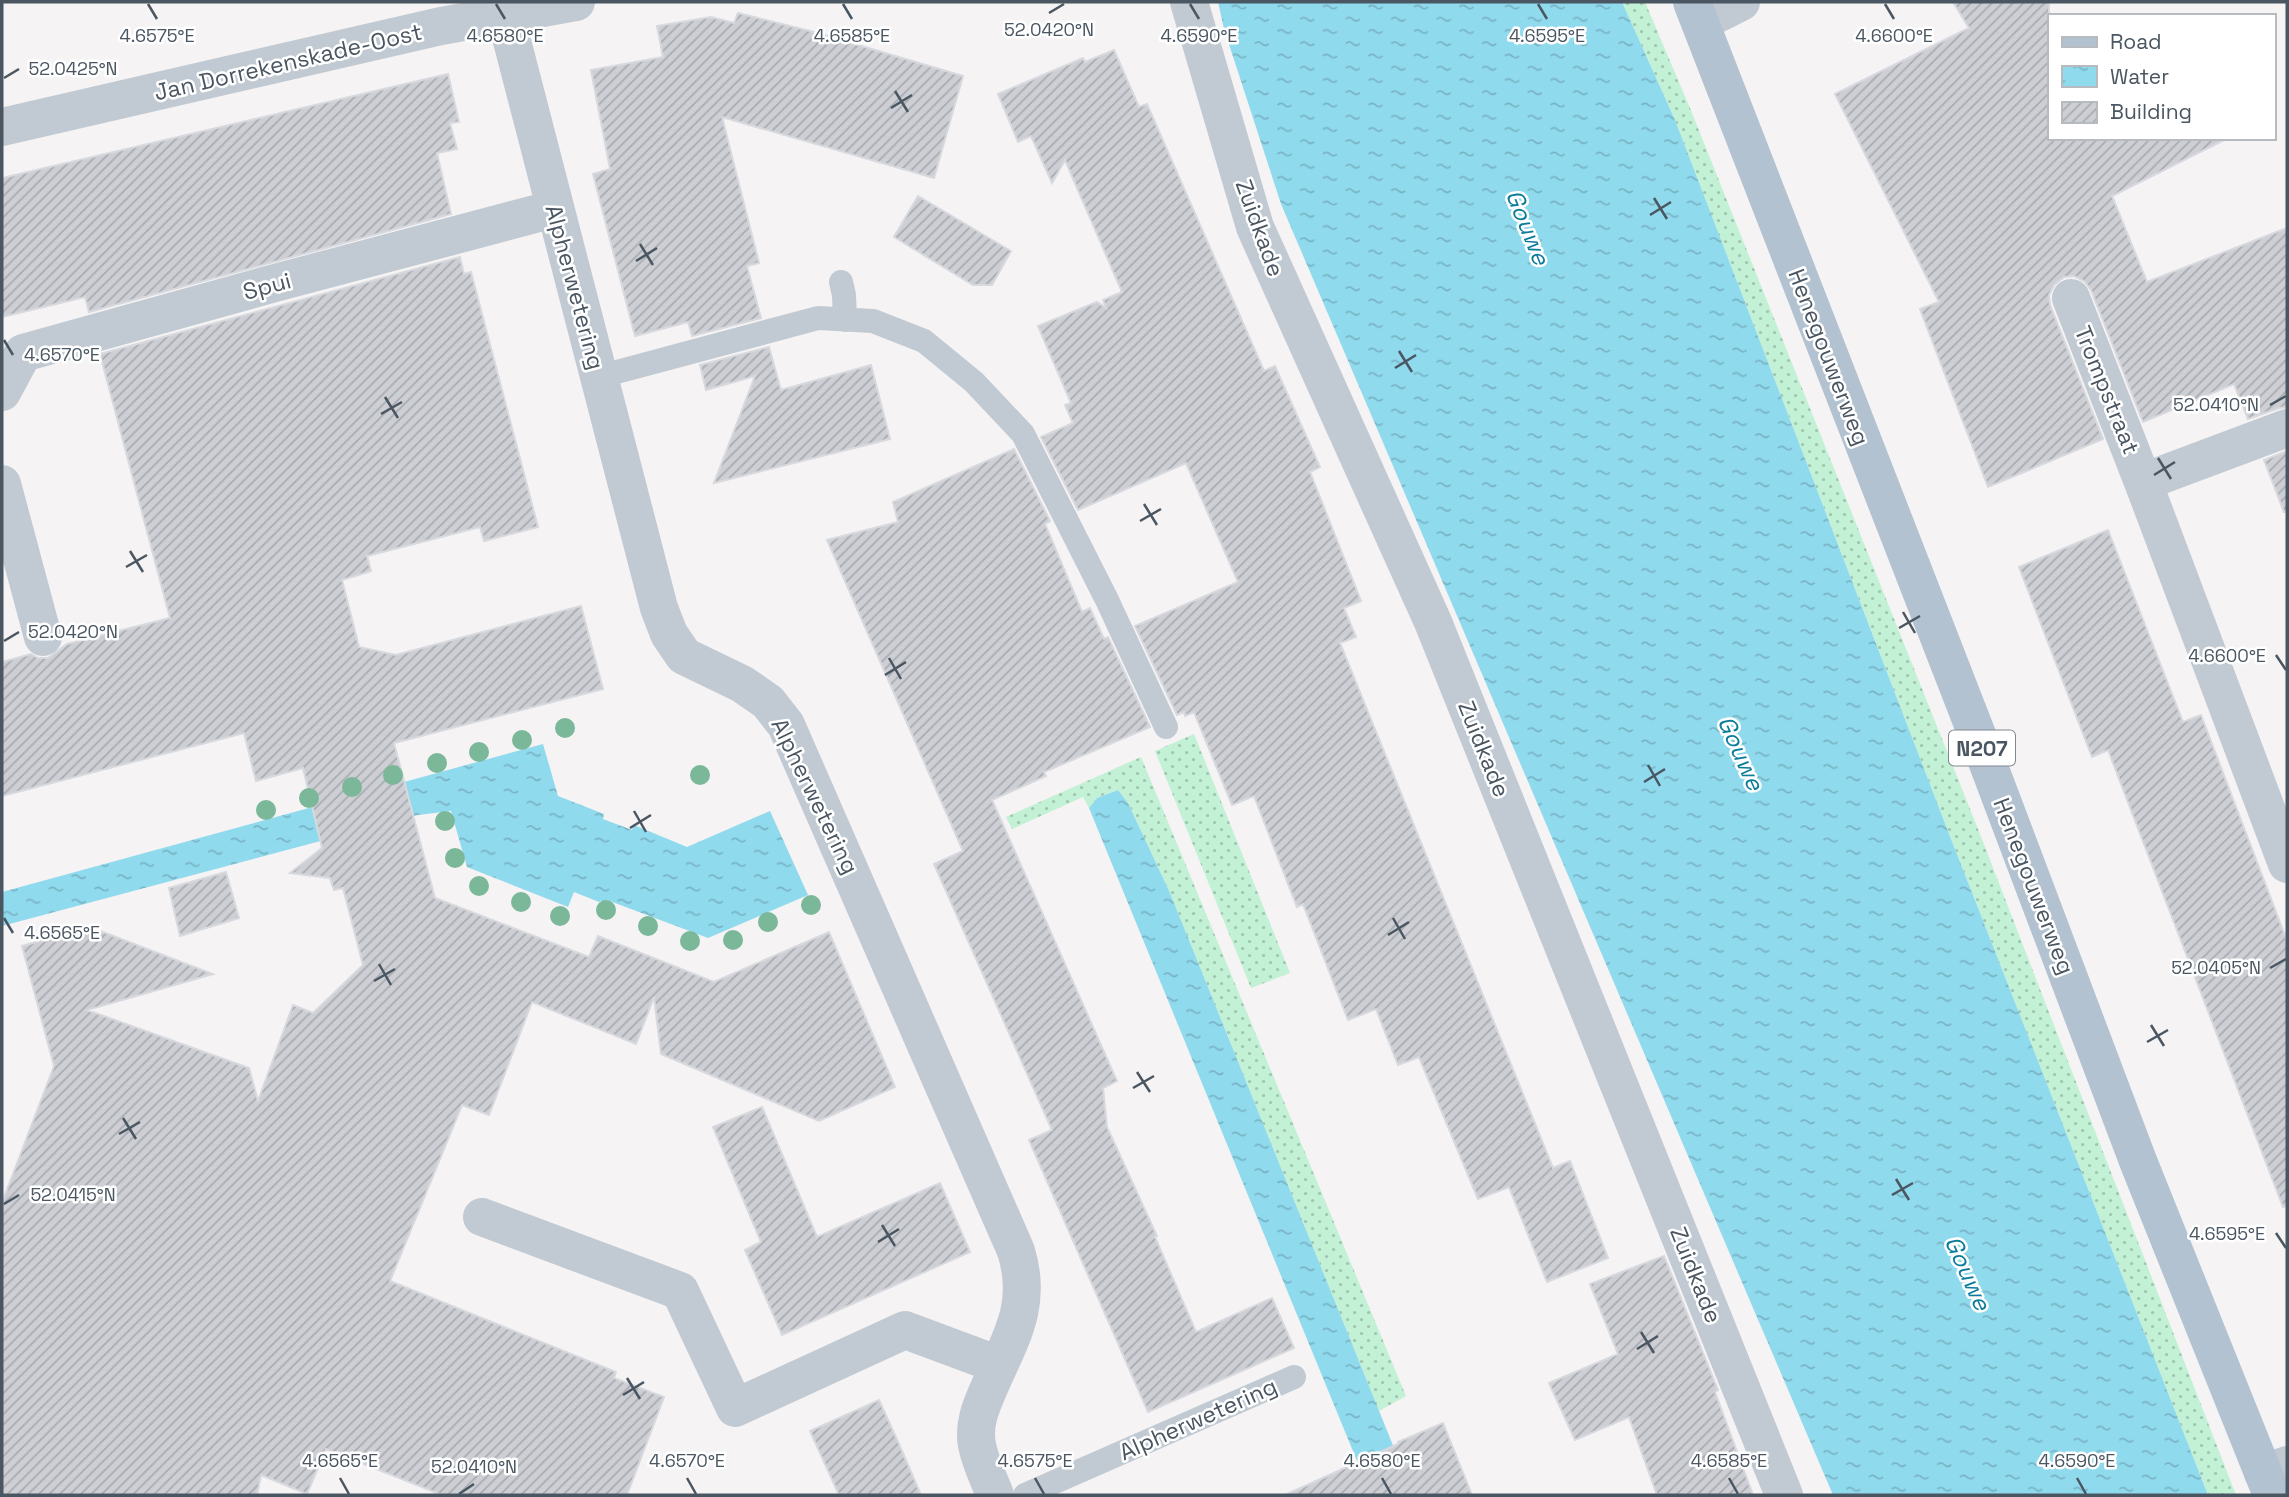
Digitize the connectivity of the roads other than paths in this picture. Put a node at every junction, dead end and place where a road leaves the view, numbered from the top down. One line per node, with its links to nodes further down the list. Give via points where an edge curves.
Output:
1 (576, 2): 4 (street, Jan Dorrekenskade-Oost)
2 (1189, 2): 25 (street, Zuidkade, via 1255,227 1433,622)
3 (1741, 2): 5 (street)
4 (519, 9): 6 (street, Jan Dorrekenskade-Oost); 7 (street, Alpherwetering)
5 (1697, 12): 22 (main road, Henegouwerweg / N207, via 2138,1161)
6 (2, 127)
7 (554, 209): 11 (street, Alpherwetering); 12 (street, Spui, via 23,354)
8 (841, 282): 10 (lane)
9 (2071, 298): 14 (street, Trompstraat)
10 (845, 320): 11 (lane, via 818,318); 17 (lane, via 873,321 924,341 974,382 1023,434)
11 (598, 377): 20 (street, Alpherwetering, via 669,634 684,656 742,684 768,702 786,725 1016,1251 1023,1281 1022,1304)
12 (2, 392)
13 (2287, 428): 14 (street, Trompstraat)
14 (2143, 482): 18 (street, Trompstraat)
15 (2, 484): 16 (street)
16 (43, 636)
17 (1166, 727)
18 (2287, 864)
19 (482, 1217): 20 (street, via 680,1291 735,1408 905,1330)
20 (999, 1365): 23 (street, Alpherwetering, via 977,1427 979,1452)
21 (1294, 1377): 24 (lane, Alpherwetering)
22 (2274, 1478)
23 (995, 1495)
24 (1025, 1495)
25 (1784, 1495)

